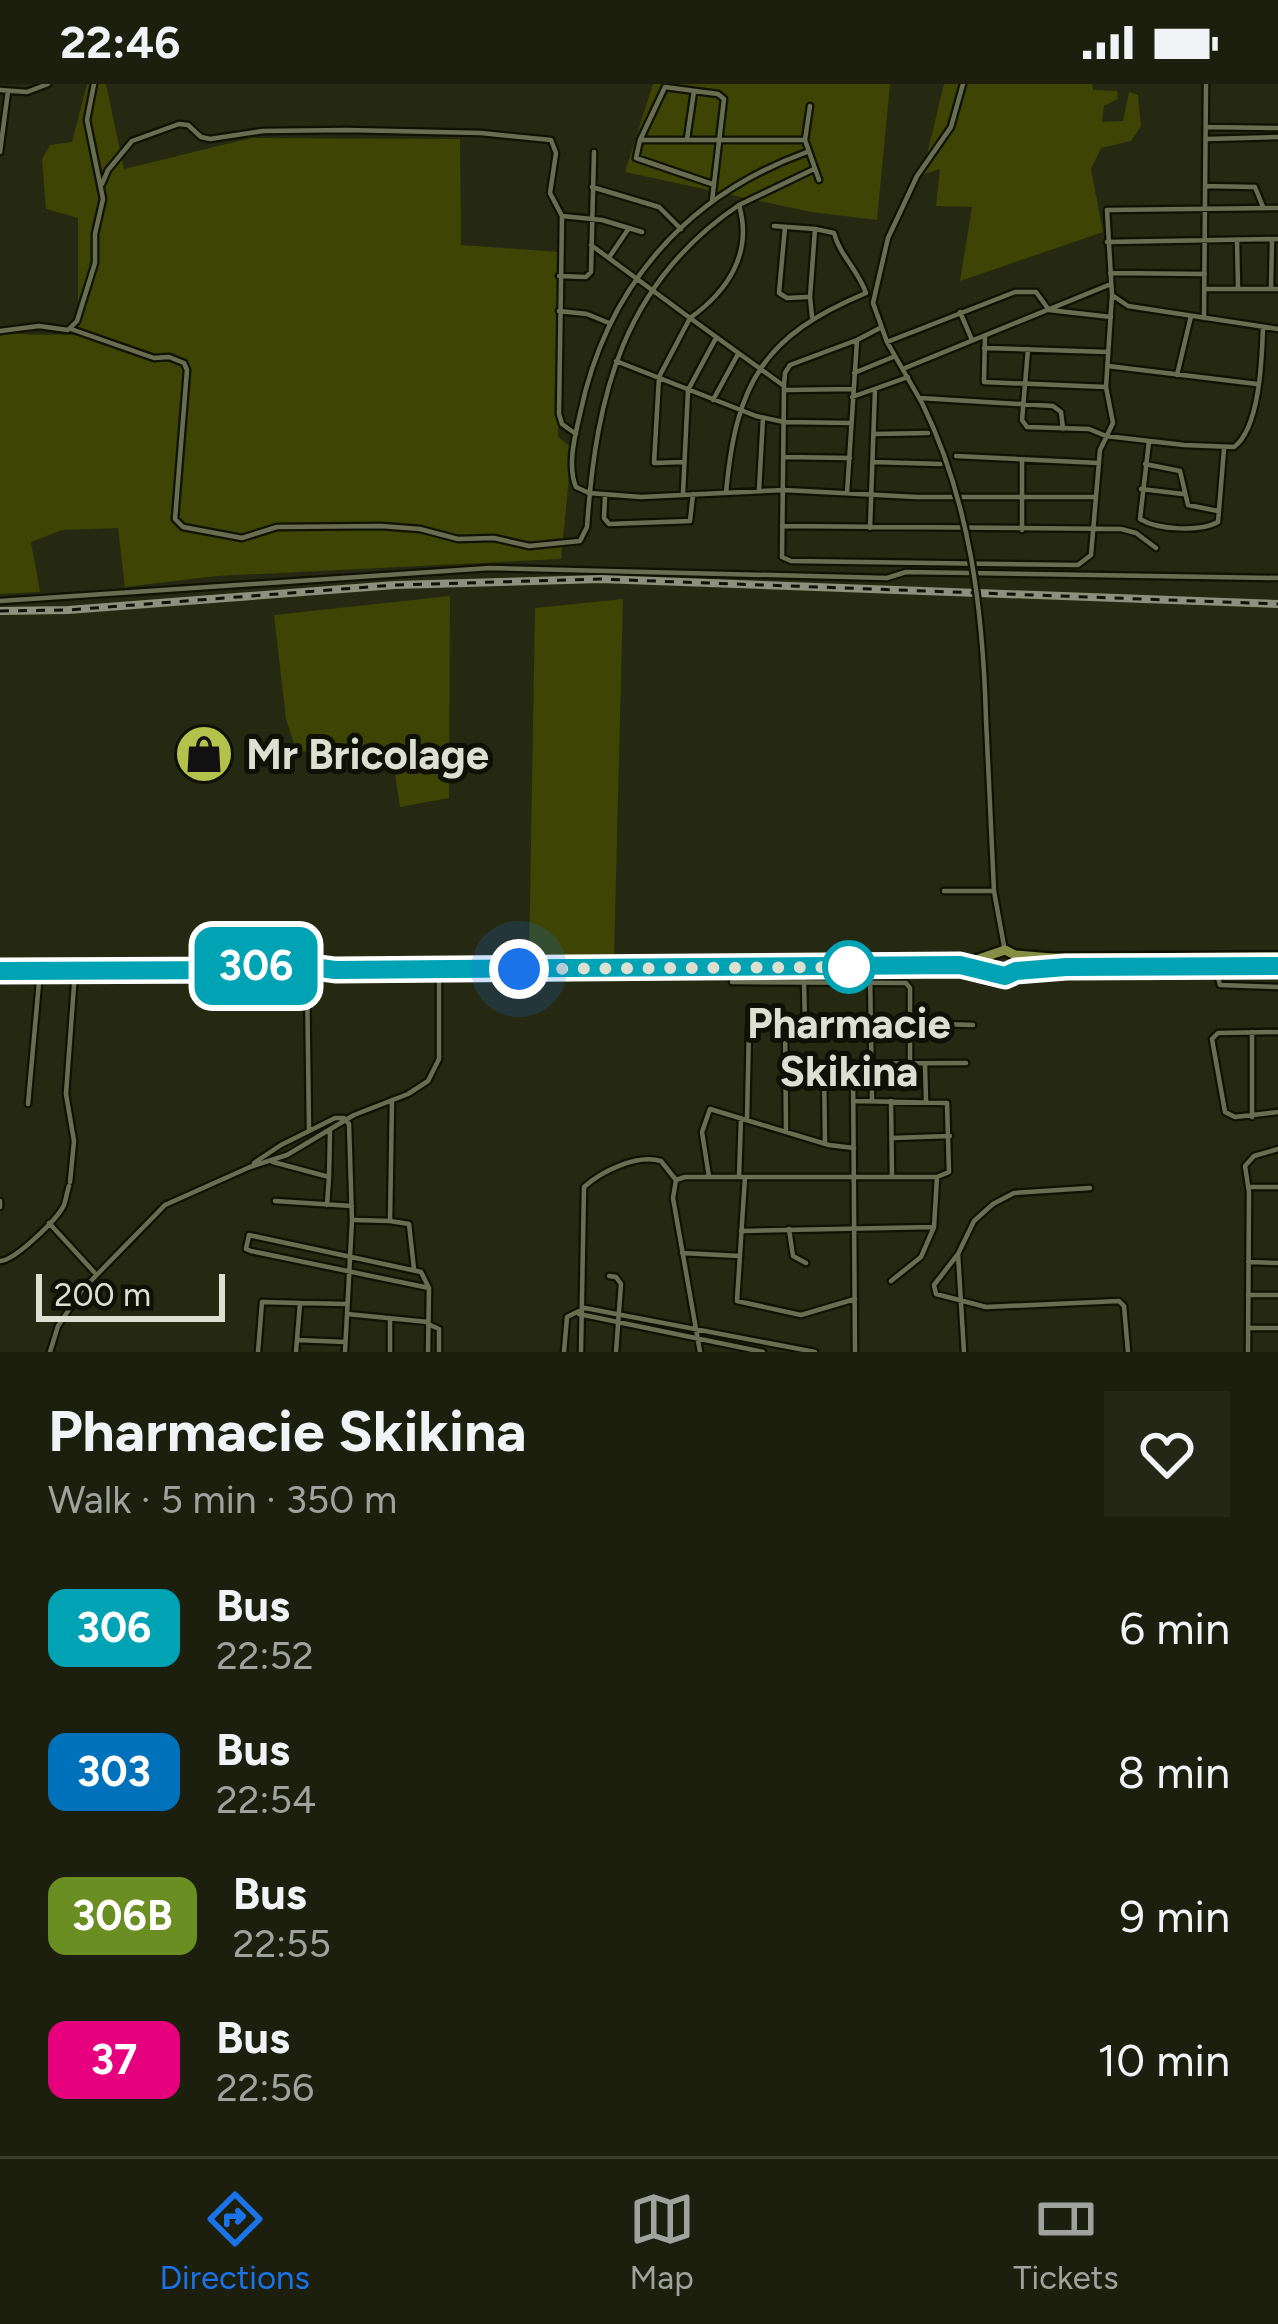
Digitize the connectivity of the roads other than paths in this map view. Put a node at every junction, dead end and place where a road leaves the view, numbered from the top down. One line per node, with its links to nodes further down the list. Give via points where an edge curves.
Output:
1 (48, 84): 6 (street)
2 (94, 84): 20 (street, via 87,120)
3 (963, 84): 67 (street, via 951,127 888,238 873,303)
4 (1206, 84): 8 (street)
5 (695, 89): 11 (street); 13 (street, via 663,88); 14 (street, via 724,99)
6 (4, 90): 16 (street)
7 (810, 106): 15 (street)
8 (1207, 127): 9 (street); 12 (street)
9 (1278, 128)
10 (1278, 137): 12 (street)
11 (687, 139): 13 (street); 14 (street)
12 (1207, 139): 26 (street)
13 (640, 140): 24 (street, via 637,160)
14 (718, 140): 15 (street); 24 (street)
15 (805, 140): 18 (street)
16 (0, 152)
17 (593, 152): 25 (street)
18 (807, 152): 21 (street); 27 (street)
19 (114, 162): 20 (street); 23 (street); 32 (street, via 132,141 179,124 210,139 335,130 544,138 555,146 550,193)
20 (97, 169): 23 (street)
21 (814, 169): 22 (street); 28 (street)
22 (819, 180)
23 (101, 184): 68 (street, via 94,263)
24 (712, 184): 27 (street)
25 (592, 187): 33 (street); 37 (street, via 659,207)
26 (1205, 187): 29 (street); 30 (street, via 1255,187)
27 (712, 203): 37 (street)
28 (739, 205): 51 (street, via 700,234); 64 (street, via 737,269)
29 (1205, 208): 30 (street); 42 (street); 43 (street, via 1111,208)
30 (1264, 208): 31 (street)
31 (1278, 208)
32 (562, 216): 33 (street); 48 (street)
33 (590, 218): 36 (street); 44 (street)
34 (774, 226): 35 (street)
35 (785, 227): 38 (street); 56 (street, via 779,293)
36 (629, 228): 39 (street); 45 (street)
37 (681, 229): 49 (street)
38 (815, 230): 56 (street); 60 (street, via 834,233 866,292)
39 (642, 232)
40 (1275, 239): 41 (street); 52 (street)
41 (1237, 240): 42 (street); 54 (street)
42 (1205, 241): 43 (street); 47 (street)
43 (1107, 242): 46 (street)
44 (591, 245): 45 (street); 48 (street, via 589,275)
45 (610, 256): 49 (street)
46 (1110, 272): 47 (street); 50 (street)
47 (1205, 274): 53 (street)
48 (560, 276): 58 (street)
49 (636, 276): 51 (street); 65 (street)
50 (1111, 284): 55 (street); 57 (street)
51 (653, 289): 64 (street); 81 (street)
52 (1275, 289): 54 (street)
53 (1205, 290): 54 (street); 63 (street)
54 (1238, 290)
55 (1112, 296): 61 (street); 62 (street)
56 (810, 297): 60 (street)
57 (1048, 310): 59 (street, via 1030,291); 62 (street); 71 (street)
58 (560, 311): 65 (street); 105 (street, via 559,414)
59 (960, 312): 74 (street); 75 (street)
60 (812, 316): 84 (street)
61 (1191, 316): 63 (street); 86 (street)
62 (1111, 317): 78 (street)
63 (1204, 317): 66 (street)
64 (690, 318): 72 (street); 87 (street)
65 (609, 323): 105 (street)
66 (1263, 327): 69 (street); 89 (street)
67 (880, 328): 73 (street); 75 (street)
68 (71, 329): 70 (street); 122 (street, via 184,363 175,519 183,527 242,538 277,527 381,526 529,547 572,544 584,535)
69 (1278, 329)
70 (0, 331)
71 (985, 336): 74 (street); 76 (street)
72 (716, 338): 79 (street); 93 (street)
73 (857, 340): 85 (street); 91 (street, via 790,365)
74 (972, 341): 83 (street)
75 (887, 342): 80 (street)
76 (984, 348): 77 (street); 90 (street, via 984,382)
77 (1028, 349): 78 (street); 90 (street)
78 (1108, 352): 82 (street)
79 (738, 354): 84 (street); 96 (street)
80 (894, 356): 83 (street); 85 (street)
81 (615, 361): 87 (street); 122 (street)
82 (1108, 366): 86 (street); 92 (street)
83 (903, 369): 88 (street)
84 (759, 370): 91 (street); 99 (street)
85 (854, 374): 95 (street)
86 (1177, 376): 89 (street)
87 (658, 377): 93 (street); 114 (street, via 654,463)
88 (908, 377): 94 (street); 97 (street)
89 (1258, 384): 109 (street, via 1242,440)
90 (1024, 385): 92 (street); 98 (street)
91 (784, 387): 95 (street); 101 (street)
92 (1106, 387): 107 (street, via 1113,414)
93 (688, 390): 96 (street); 114 (street)
94 (875, 390): 95 (street); 106 (street)
95 (853, 393): 102 (street)
96 (713, 400): 99 (street)
97 (921, 400): 98 (street); 141 (street, bridge, via 950,465 981,622)
98 (1023, 404): 103 (street, via 1058,407); 103 (street, via 1025,425)
99 (739, 410): 100 (street); 123 (street)
100 (763, 418): 101 (street); 121 (street)
101 (784, 422): 102 (street); 111 (street)
102 (851, 423): 112 (street)
103 (1063, 429): 107 (street)
104 (928, 433): 106 (street)
105 (576, 434): 122 (street, via 573,482)
106 (874, 434): 115 (street)
107 (1106, 436): 108 (street); 116 (street)
108 (1149, 441): 109 (street); 118 (street)
109 (1224, 447): 132 (street)
110 (956, 456): 113 (street)
111 (784, 457): 112 (street); 119 (street)
112 (850, 458): 124 (street)
113 (1022, 460): 116 (street); 130 (street)
114 (684, 462): 128 (street)
115 (873, 462): 117 (street); 129 (street)
116 (1099, 463): 131 (street)
117 (941, 464)
118 (1145, 464): 120 (street); 126 (street, via 1180,471)
119 (784, 490): 121 (street); 124 (street); 133 (street)
120 (1142, 490): 126 (street); 132 (street, via 1144,524 1209,527)
121 (759, 491): 123 (street)
122 (589, 493): 127 (street)
123 (726, 493): 125 (street)
124 (847, 493): 129 (street)
125 (693, 494): 127 (street, via 690,521 609,524); 128 (street)
126 (1184, 494): 132 (street, via 1188,505)
127 (605, 495): 128 (street)
128 (683, 495)
129 (872, 495): 130 (street); 134 (street)
130 (1021, 497): 131 (street); 135 (street)
131 (1095, 497): 136 (street)
132 (1219, 511)
133 (782, 526): 134 (street); 136 (street, via 780,553 791,561 1078,566 1090,555)
134 (870, 528): 135 (street)
135 (1022, 530): 136 (street)
136 (1093, 531): 137 (street, via 1136,533)
137 (1156, 548)
138 (1278, 578): 139 (street, via 490,568)
139 (0, 602)
140 (944, 891): 141 (street)
141 (994, 891): 142 (street)
142 (1005, 953): 143 (main road); 144 (main road); 152 (main road); 153 (main road)
143 (1278, 962): 146 (main road)
144 (960, 965): 145 (main road); 152 (main road)
145 (869, 966): 147 (main road); 158 (street)
146 (1215, 966): 153 (main road); 159 (street, via 1220,985)
147 (794, 967): 148 (main road); 156 (street)
148 (439, 968): 149 (main road); 174 (street, via 436,1071)
149 (307, 970): 154 (main road); 184 (street)
150 (0, 971): 151 (main road)
151 (40, 971): 154 (main road); 179 (street)
152 (995, 971): 153 (main road)
153 (1016, 971)
154 (75, 972): 209 (street, via 66,1104 74,1142 64,1206)
155 (732, 982): 156 (street)
156 (794, 982): 157 (street)
157 (804, 982): 158 (street); 160 (street)
158 (870, 982): 161 (street); 162 (street, via 909,986)
159 (1278, 988)
160 (805, 1023): 161 (street); 163 (street)
161 (869, 1023): 168 (street)
162 (910, 1023): 164 (street); 169 (street)
163 (784, 1024): 172 (street); 182 (street, via 748,1029)
164 (973, 1024)
165 (1252, 1032): 166 (street); 181 (street); 181 (street, via 1212,1039 1225,1112)
166 (1278, 1032)
167 (854, 1063): 168 (street); 173 (street); 175 (street)
168 (870, 1063): 169 (street); 176 (street)
169 (910, 1063): 170 (street)
170 (925, 1063): 171 (street); 178 (street)
171 (966, 1063)
172 (785, 1064): 173 (street); 185 (street)
173 (824, 1064): 189 (street)
174 (392, 1100): 183 (street); 208 (street)
175 (854, 1101): 176 (street); 190 (street)
176 (872, 1101): 177 (street)
177 (891, 1101): 178 (street); 188 (street)
178 (926, 1101): 187 (street, via 949,1105)
179 (28, 1104)
180 (1278, 1112): 181 (street)
181 (1252, 1117)
182 (744, 1119): 185 (street); 196 (street, via 707,1111); 197 (street)
183 (347, 1120): 184 (street); 186 (street); 206 (street)
184 (310, 1130): 193 (street)
185 (786, 1131): 189 (street)
186 (330, 1132): 192 (street); 195 (street)
187 (950, 1136): 188 (street); 198 (street, via 950,1169)
188 (892, 1138): 199 (street)
189 (825, 1144): 190 (street)
190 (854, 1148): 194 (street)
191 (1278, 1149): 201 (street, via 1246,1162)
192 (272, 1162): 193 (street); 195 (street)
193 (250, 1167): 224 (street, via 165,1205)
194 (855, 1176): 197 (street); 199 (street); 211 (street)
195 (329, 1177): 205 (street)
196 (709, 1177): 197 (street); 200 (street)
197 (742, 1177): 213 (street)
198 (938, 1177): 199 (street); 210 (street)
199 (892, 1178)
200 (676, 1180): 214 (street); 234 (street, via 661,1161 646,1158 584,1187)
201 (1248, 1187): 202 (street); 219 (street)
202 (1278, 1187)
203 (1090, 1188): 215 (street, via 1028,1189 1002,1198 974,1221)
204 (275, 1201): 205 (street)
205 (327, 1205): 206 (street)
206 (352, 1207): 207 (street)
207 (352, 1220): 208 (street); 217 (street)
208 (390, 1221): 222 (street, via 409,1224)
209 (50, 1223): 218 (street); 224 (street)
210 (934, 1227): 211 (street); 226 (street, via 921,1257)
211 (854, 1228): 212 (street); 230 (street)
212 (789, 1229): 213 (street); 221 (street, via 793,1256)
213 (741, 1231): 216 (street)
214 (682, 1253): 216 (street); 242 (street)
215 (958, 1254): 231 (street); 231 (street, via 933,1290)
216 (740, 1256): 230 (street, via 741,1303 801,1315)
217 (350, 1257): 222 (street); 223 (street); 223 (street, via 249,1235 245,1244)
218 (0, 1261)
219 (1248, 1262): 220 (street); 228 (street)
220 (1278, 1263)
221 (806, 1264)
222 (414, 1269): 227 (street)
223 (349, 1271): 227 (street); 233 (street)
224 (95, 1274): 248 (street, via 58,1325)
225 (609, 1276): 236 (street, via 620,1282)
226 (891, 1281)
227 (429, 1288): 238 (street)
228 (1248, 1295): 229 (street); 240 (street)
229 (1278, 1295)
230 (855, 1299): 261 (street)
231 (964, 1301): 262 (street); 263 (street, via 1119,1300)
232 (300, 1303): 233 (street); 243 (street); 249 (street, via 262,1302)
233 (347, 1304): 235 (street)
234 (579, 1311): 236 (street); 239 (street); 255 (street, via 566,1321); 256 (street)
235 (347, 1314): 237 (street); 246 (street)
236 (620, 1315): 239 (street); 242 (street)
237 (390, 1318): 238 (street); 252 (street)
238 (428, 1323): 253 (street); 254 (street, via 439,1329)
239 (618, 1324): 244 (street); 257 (street)
240 (1248, 1328): 241 (street); 264 (street)
241 (1278, 1328)
242 (698, 1330): 244 (street); 245 (street)
243 (297, 1340): 246 (street); 250 (street)
244 (700, 1340): 258 (street); 259 (street)
245 (760, 1341): 247 (street); 259 (street)
246 (345, 1342): 251 (street)
247 (798, 1350): 260 (street)
248 (50, 1352)
249 (258, 1352)
250 (296, 1352)
251 (345, 1352)
252 (390, 1352)
253 (428, 1352)
254 (439, 1352)
255 (564, 1352)
256 (581, 1352)
257 (616, 1352)
258 (700, 1352)
259 (760, 1352)
260 (815, 1352)
261 (855, 1352)
262 (964, 1352)
263 (1128, 1352)
264 (1247, 1352)

